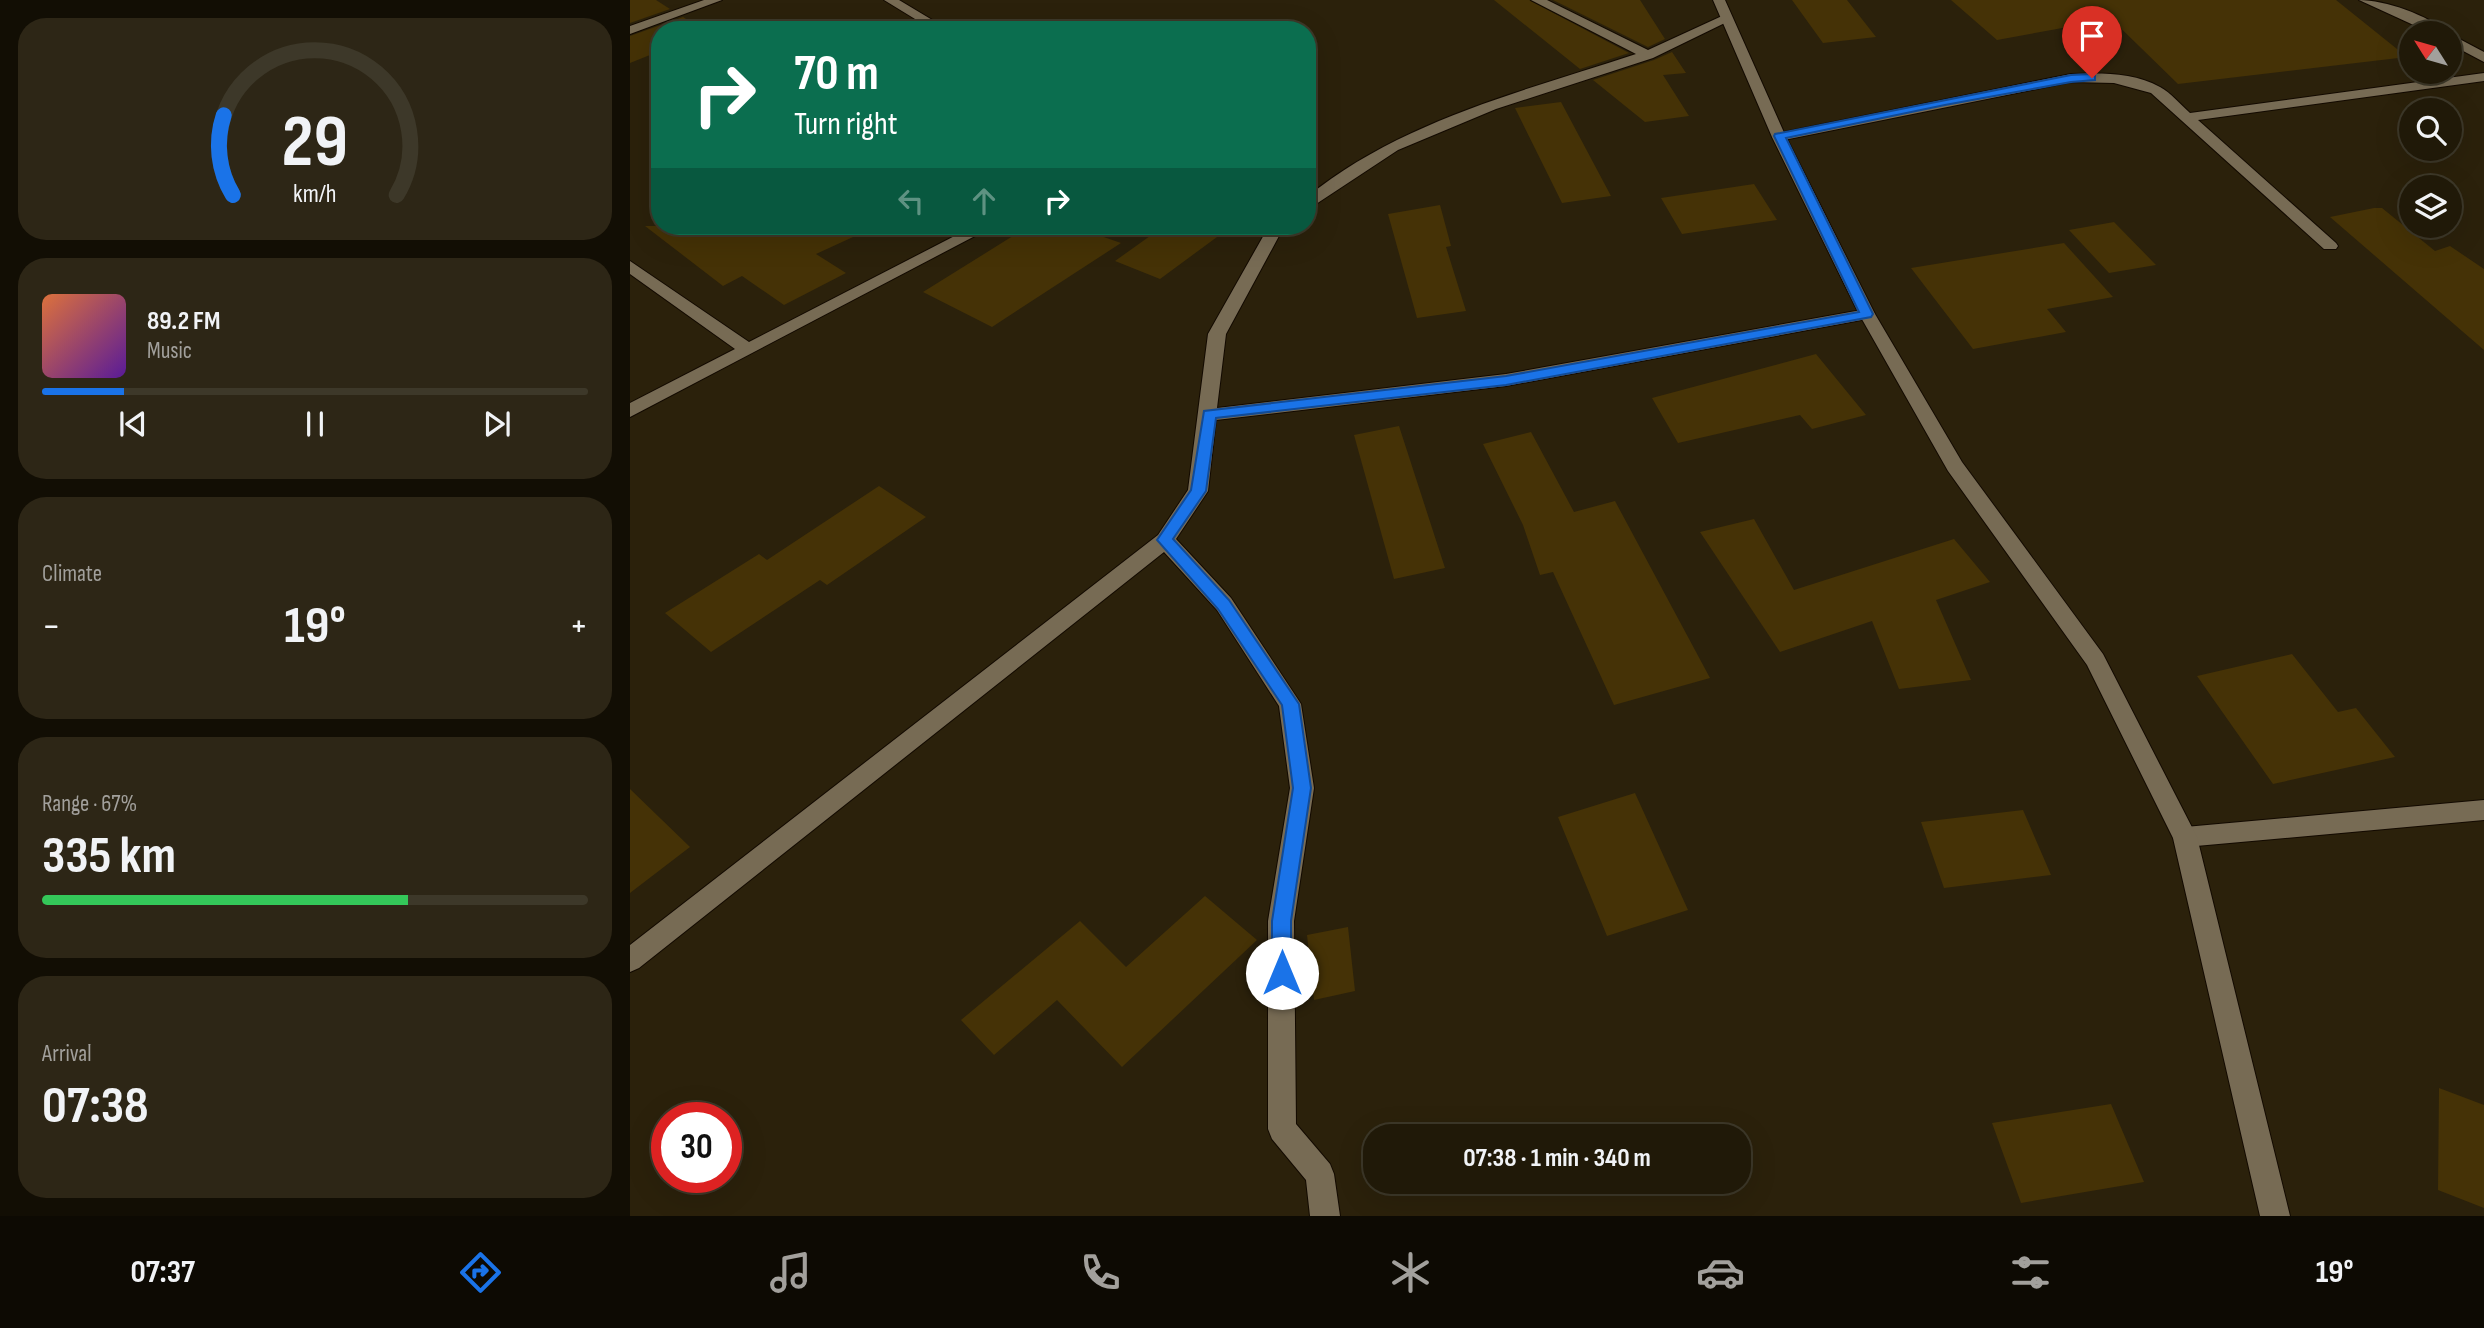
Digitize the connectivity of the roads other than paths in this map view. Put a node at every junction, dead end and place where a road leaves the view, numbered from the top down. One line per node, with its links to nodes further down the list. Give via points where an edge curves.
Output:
1 (716, 0): 6 (street)
2 (890, 0): 7 (street)
3 (1537, 0): 12 (street)
4 (2365, 0): 8 (street)
5 (1723, 10): 12 (street); 16 (street)
6 (656, 21)
7 (927, 21)
8 (2416, 21)
9 (651, 23): 10 (street)
10 (630, 30)
11 (2462, 45): 13 (street)
12 (1648, 55): 18 (street, via 1491,106 1393,148)
13 (2484, 58)
14 (2484, 78): 15 (street)
15 (2189, 117): 16 (street, via 2156,90 2138,82 2085,78); 22 (street)
16 (1779, 136): 24 (street)
17 (1316, 186): 18 (street)
18 (1330, 186): 19 (street)
19 (1316, 198)
20 (969, 235): 25 (street)
21 (1269, 235): 27 (street, via 1217,334)
22 (2330, 246)
23 (630, 265): 25 (street)
24 (1867, 314): 27 (street, via 1506,380); 30 (street, via 1955,466 2095,660)
25 (747, 349): 26 (street)
26 (630, 411)
27 (1209, 415): 28 (street, via 1198,491)
28 (1165, 540): 31 (street); 32 (street, via 1224,604 1290,704 1302,788 1282,921 1282,1129 1320,1174)
29 (2484, 810): 30 (street)
30 (2185, 836): 33 (street)
31 (630, 960)
32 (1325, 1216)
33 (2275, 1216)

